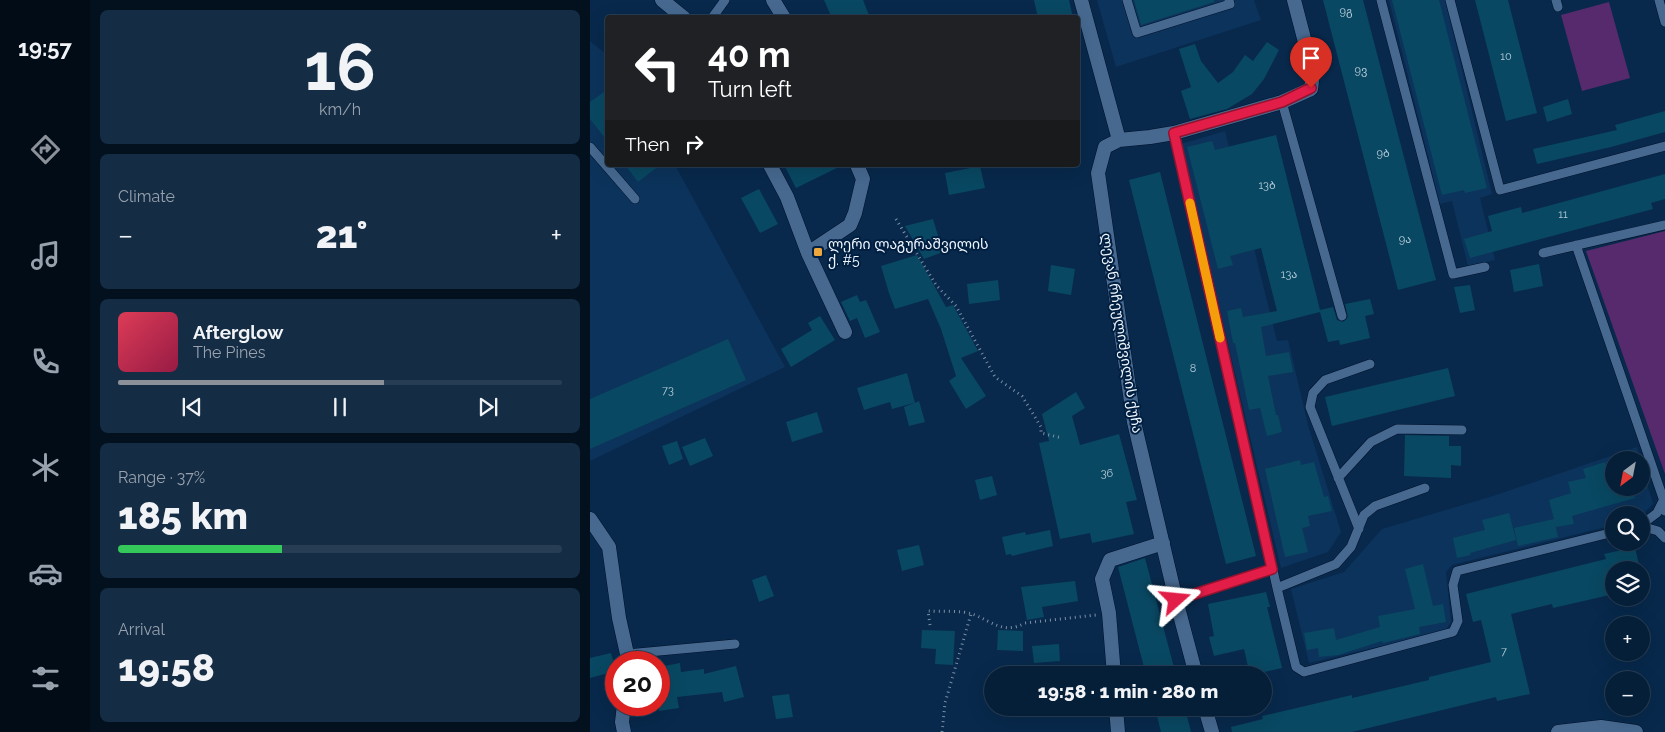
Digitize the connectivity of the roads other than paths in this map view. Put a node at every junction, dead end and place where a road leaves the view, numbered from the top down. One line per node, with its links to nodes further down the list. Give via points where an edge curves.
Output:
1 (662, 0): 11 (street)
2 (725, 0): 12 (lane)
3 (773, 0): 13 (street)
4 (1080, 0): 17 (street)
5 (1127, 0): 6 (lane, via 1137,33 1230,4)
6 (1228, 0)
7 (1294, 0): 15 (street, via 1313,73 1311,88)
8 (1381, 0): 29 (lane, via 1452,274)
9 (1450, 0): 18 (lane, via 1500,190)
10 (1659, 0): 14 (lane)
11 (680, 15)
12 (714, 15)
13 (782, 15)
14 (1665, 22)
15 (1282, 102): 16 (street); 30 (lane)
16 (1174, 133): 17 (street); 45 (lane)
17 (1119, 140): 44 (street, ლევან რჩეულიშვილის ქუჩა, via 1105,147 1098,173 1134,422)
18 (1665, 146)
19 (590, 147): 20 (lane)
20 (605, 164)
21 (607, 167): 24 (lane)
22 (771, 167): 27 (street)
23 (858, 167): 27 (street, via 863,179 850,225)
24 (635, 199)
25 (1665, 225): 26 (lane)
26 (1576, 245): 28 (lane); 36 (lane)
27 (808, 253): 31 (street)
28 (1543, 253)
29 (1485, 267)
30 (1342, 316)
31 (845, 332)
32 (1370, 364): 34 (lane, via 1325,380 1313,393 1310,406)
33 (1462, 430): 34 (lane, via 1398,429 1371,442)
34 (1338, 478): 40 (lane)
35 (1425, 488): 40 (lane, via 1375,506 1364,516)
36 (1663, 496): 37 (lane); 39 (lane, via 1657,513)
37 (1665, 512)
38 (590, 519): 49 (street, via 609,547)
39 (1650, 519)
40 (1359, 529): 46 (lane, via 1351,547 1336,564)
41 (1650, 529): 43 (lane)
42 (1605, 534): 46 (lane, via 1457,571 1453,585 1458,621 1453,632 1304,672 1296,667)
43 (1665, 538)
44 (1162, 543): 47 (street, ლევან რჩეულიშვილის ქუჩა); 51 (street, via 1110,560 1102,579 1109,613)
45 (1272, 569): 46 (lane); 47 (lane)
46 (1277, 588)
47 (1176, 600): 52 (street, ლევან რჩეულიშვილის ქუჩა)
48 (735, 644): 50 (lane)
49 (626, 651)
50 (670, 652)
51 (1113, 666)
52 (1194, 666)
53 (623, 716): 57 (street)
54 (1117, 716): 58 (street)
55 (1207, 716): 59 (street)
56 (1604, 729): 60 (street); 61 (street)
57 (624, 732)
58 (1118, 732)
59 (1212, 732)
60 (1558, 732)
61 (1636, 732)

